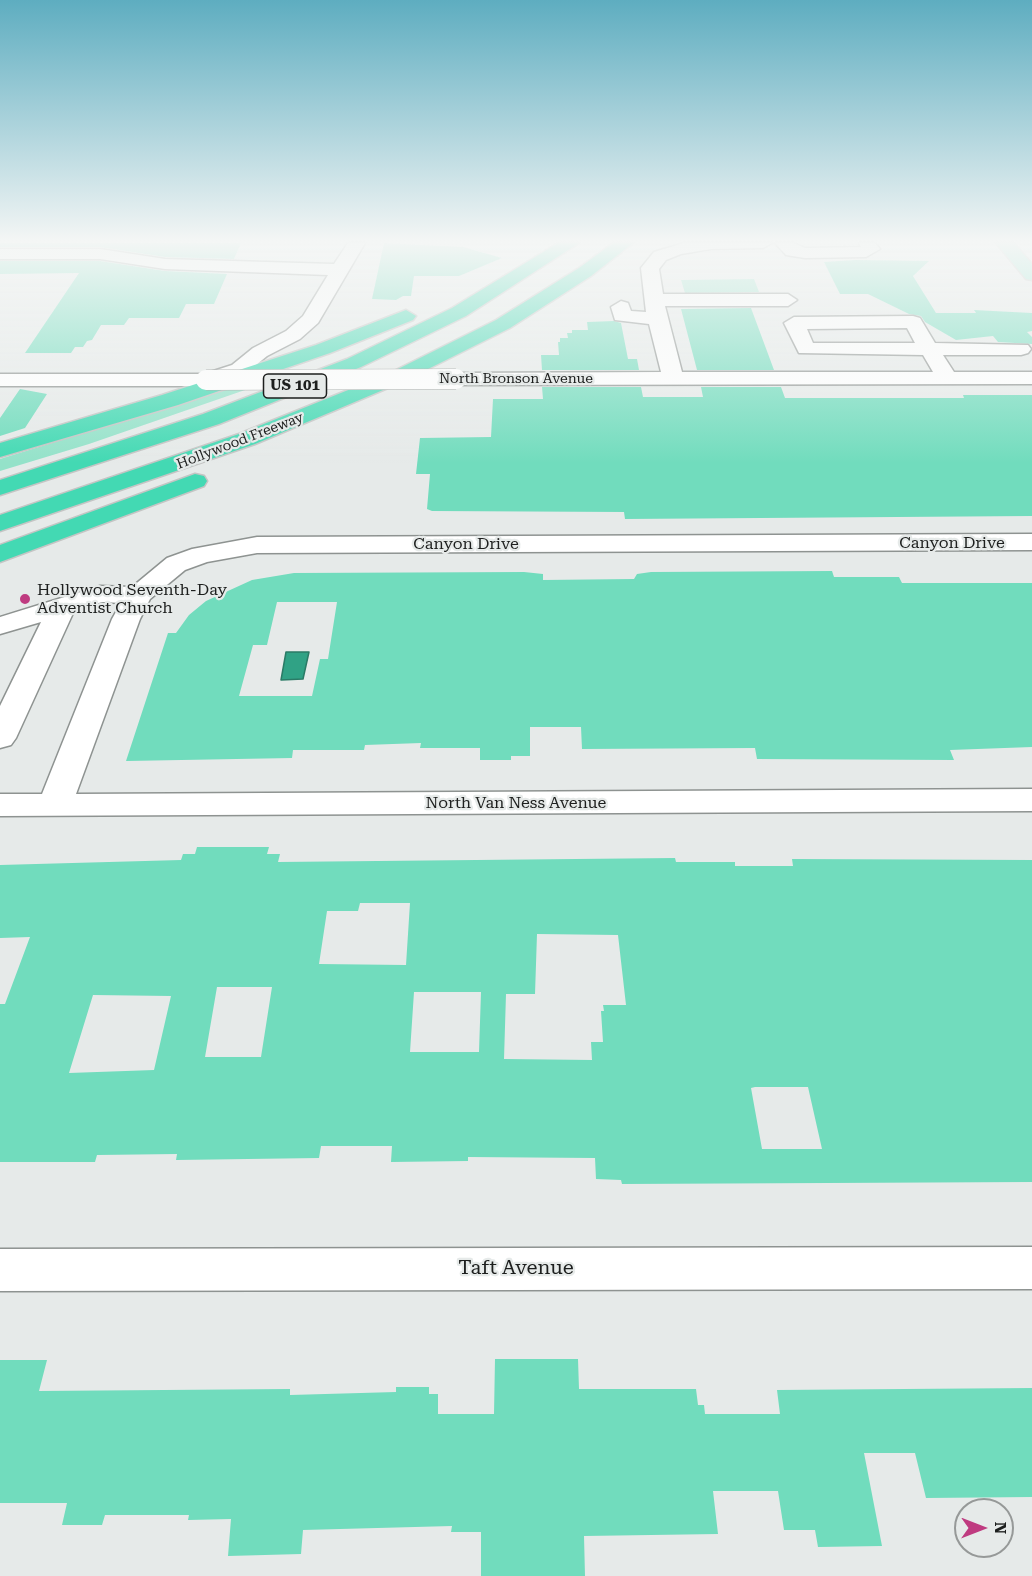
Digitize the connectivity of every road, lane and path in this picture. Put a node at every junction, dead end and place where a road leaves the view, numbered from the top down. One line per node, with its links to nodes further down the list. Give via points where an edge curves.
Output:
1 (313, 317): 15 (street, via 292,335 239,369)
2 (404, 317): 16 (highway, via 323,349 170,400)
3 (450, 317): 17 (highway, Hollywood Freeway / US 101, via 354,363 211,419)
4 (515, 317): 6 (highway, Hollywood Freeway / US 101)
5 (658, 317): 13 (street)
6 (503, 324): 18 (highway, Hollywood Freeway / US 101, via 325,408 158,471); 20 (highway, via 365,405 281,447)
7 (929, 348): 7 (street, via 913,322 795,323 806,349); 8 (street); 11 (street)
8 (1022, 349)
9 (806, 354): 10 (street)
10 (816, 378): 11 (street, North Bronson Avenue); 13 (street, North Bronson Avenue)
11 (948, 378): 12 (street, North Bronson Avenue)
12 (1032, 378)
13 (673, 379): 15 (street, North Bronson Avenue, bridge)
14 (0, 380): 15 (street, North Bronson Avenue)
15 (206, 380)
16 (0, 450)
17 (0, 488)
18 (0, 523)
19 (1032, 542): 21 (street, Canyon Drive, via 257,545 176,564)
20 (0, 554)
21 (139, 595): 22 (street, via 100,594); 26 (street, Canyon Drive, via 126,619)
22 (63, 606): 23 (street); 24 (street)
23 (0, 626)
24 (0, 738)
25 (1032, 800): 26 (street, North Van Ness Avenue)
26 (55, 804): 27 (street, North Van Ness Avenue)
27 (0, 805)
28 (1032, 1268): 29 (street, Taft Avenue)
29 (0, 1270)

